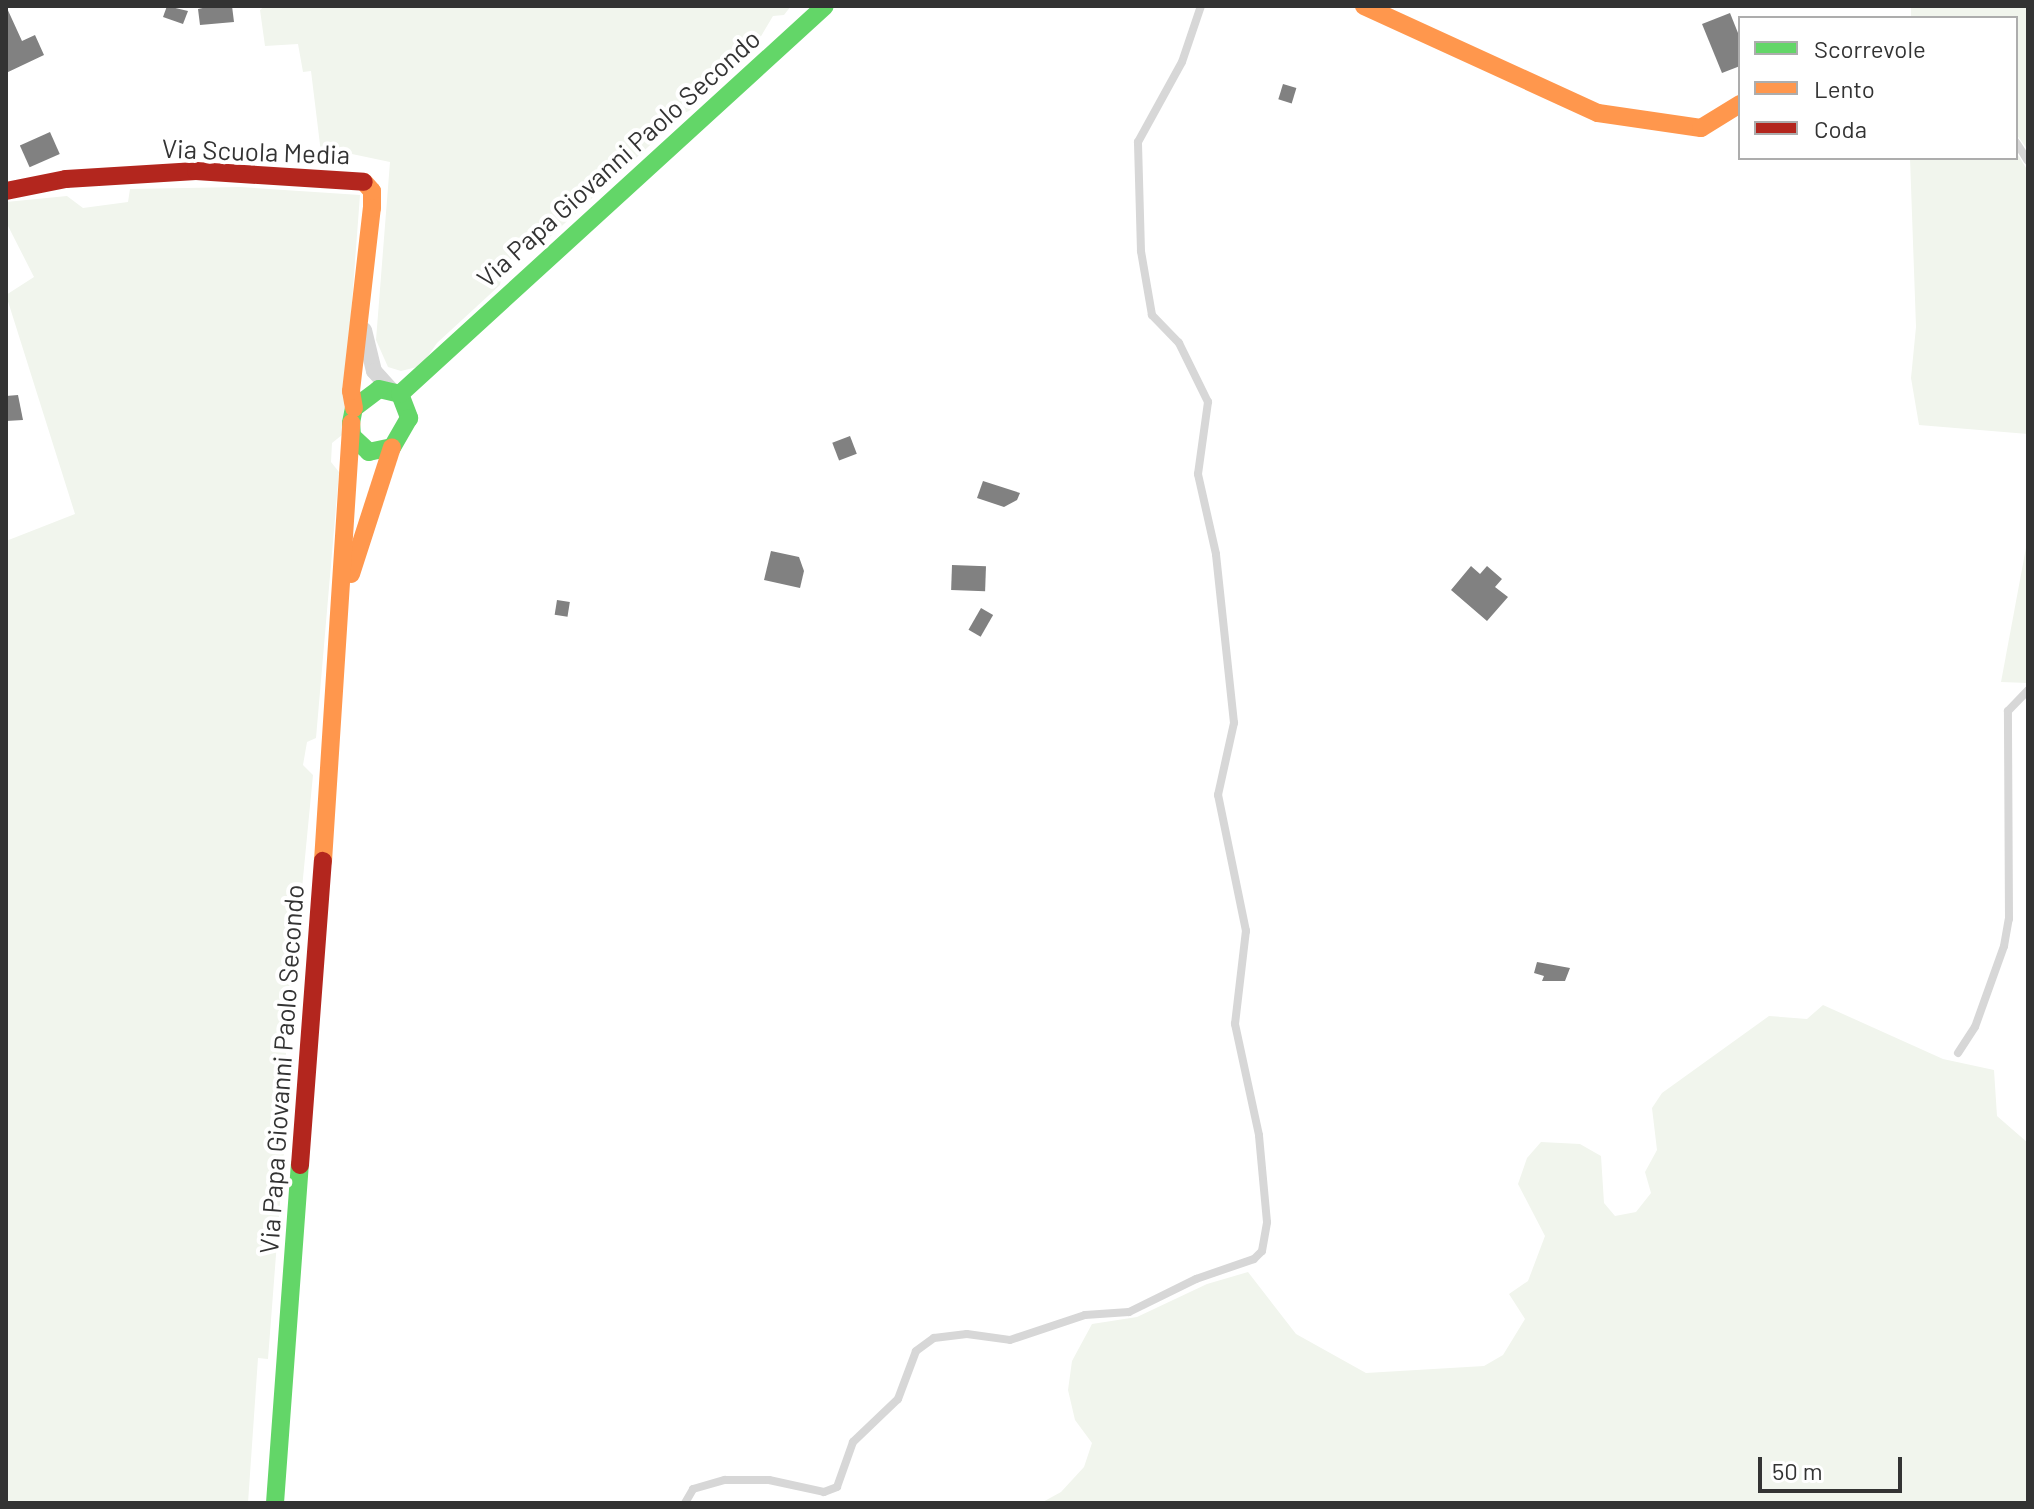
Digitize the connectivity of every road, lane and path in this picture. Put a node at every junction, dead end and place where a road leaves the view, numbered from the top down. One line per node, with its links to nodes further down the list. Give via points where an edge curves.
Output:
1 (825, 6): 7 (main road, Via Papa Giovanni Paolo Secondo, via 492,306)
2 (1201, 6): 16 (lane, via 1182,62 1138,142 1141,251 1152,315 1179,343 1208,402 1198,474 1216,554 1234,723 1218,795 1246,931 1235,1024 1259,1135 1267,1222 1262,1251 1129,1312 1085,1315 1025,1338 934,1338 916,1351 898,1399 853,1442 837,1487 824,1492 769,1480 725,1480 693,1489)
3 (1364, 6): 4 (main road, via 1598,113 1701,128)
4 (1738, 105)
5 (6, 191): 6 (main road, Via Scuola Media, via 132,173 363,181 372,191)
6 (363, 319): 8 (street, via 367,354); 9 (main road, Via Scuola Media, via 351,391)
7 (449, 352): 8 (main road); 10 (main road)
8 (395, 391): 9 (main road, via 367,394); 10 (main road)
9 (353, 415): 11 (main road, via 359,448 369,452); 12 (main road, Via Scuola Media)
10 (409, 418): 11 (main road)
11 (392, 447): 12 (main road, via 354,558)
12 (340, 639): 15 (main road, Via Papa Giovanni Paolo Secondo)
13 (2028, 690): 14 (lane, via 2008,711 2009,919 2004,946 1975,1027)
14 (1958, 1053)
15 (275, 1503)
16 (685, 1503)

